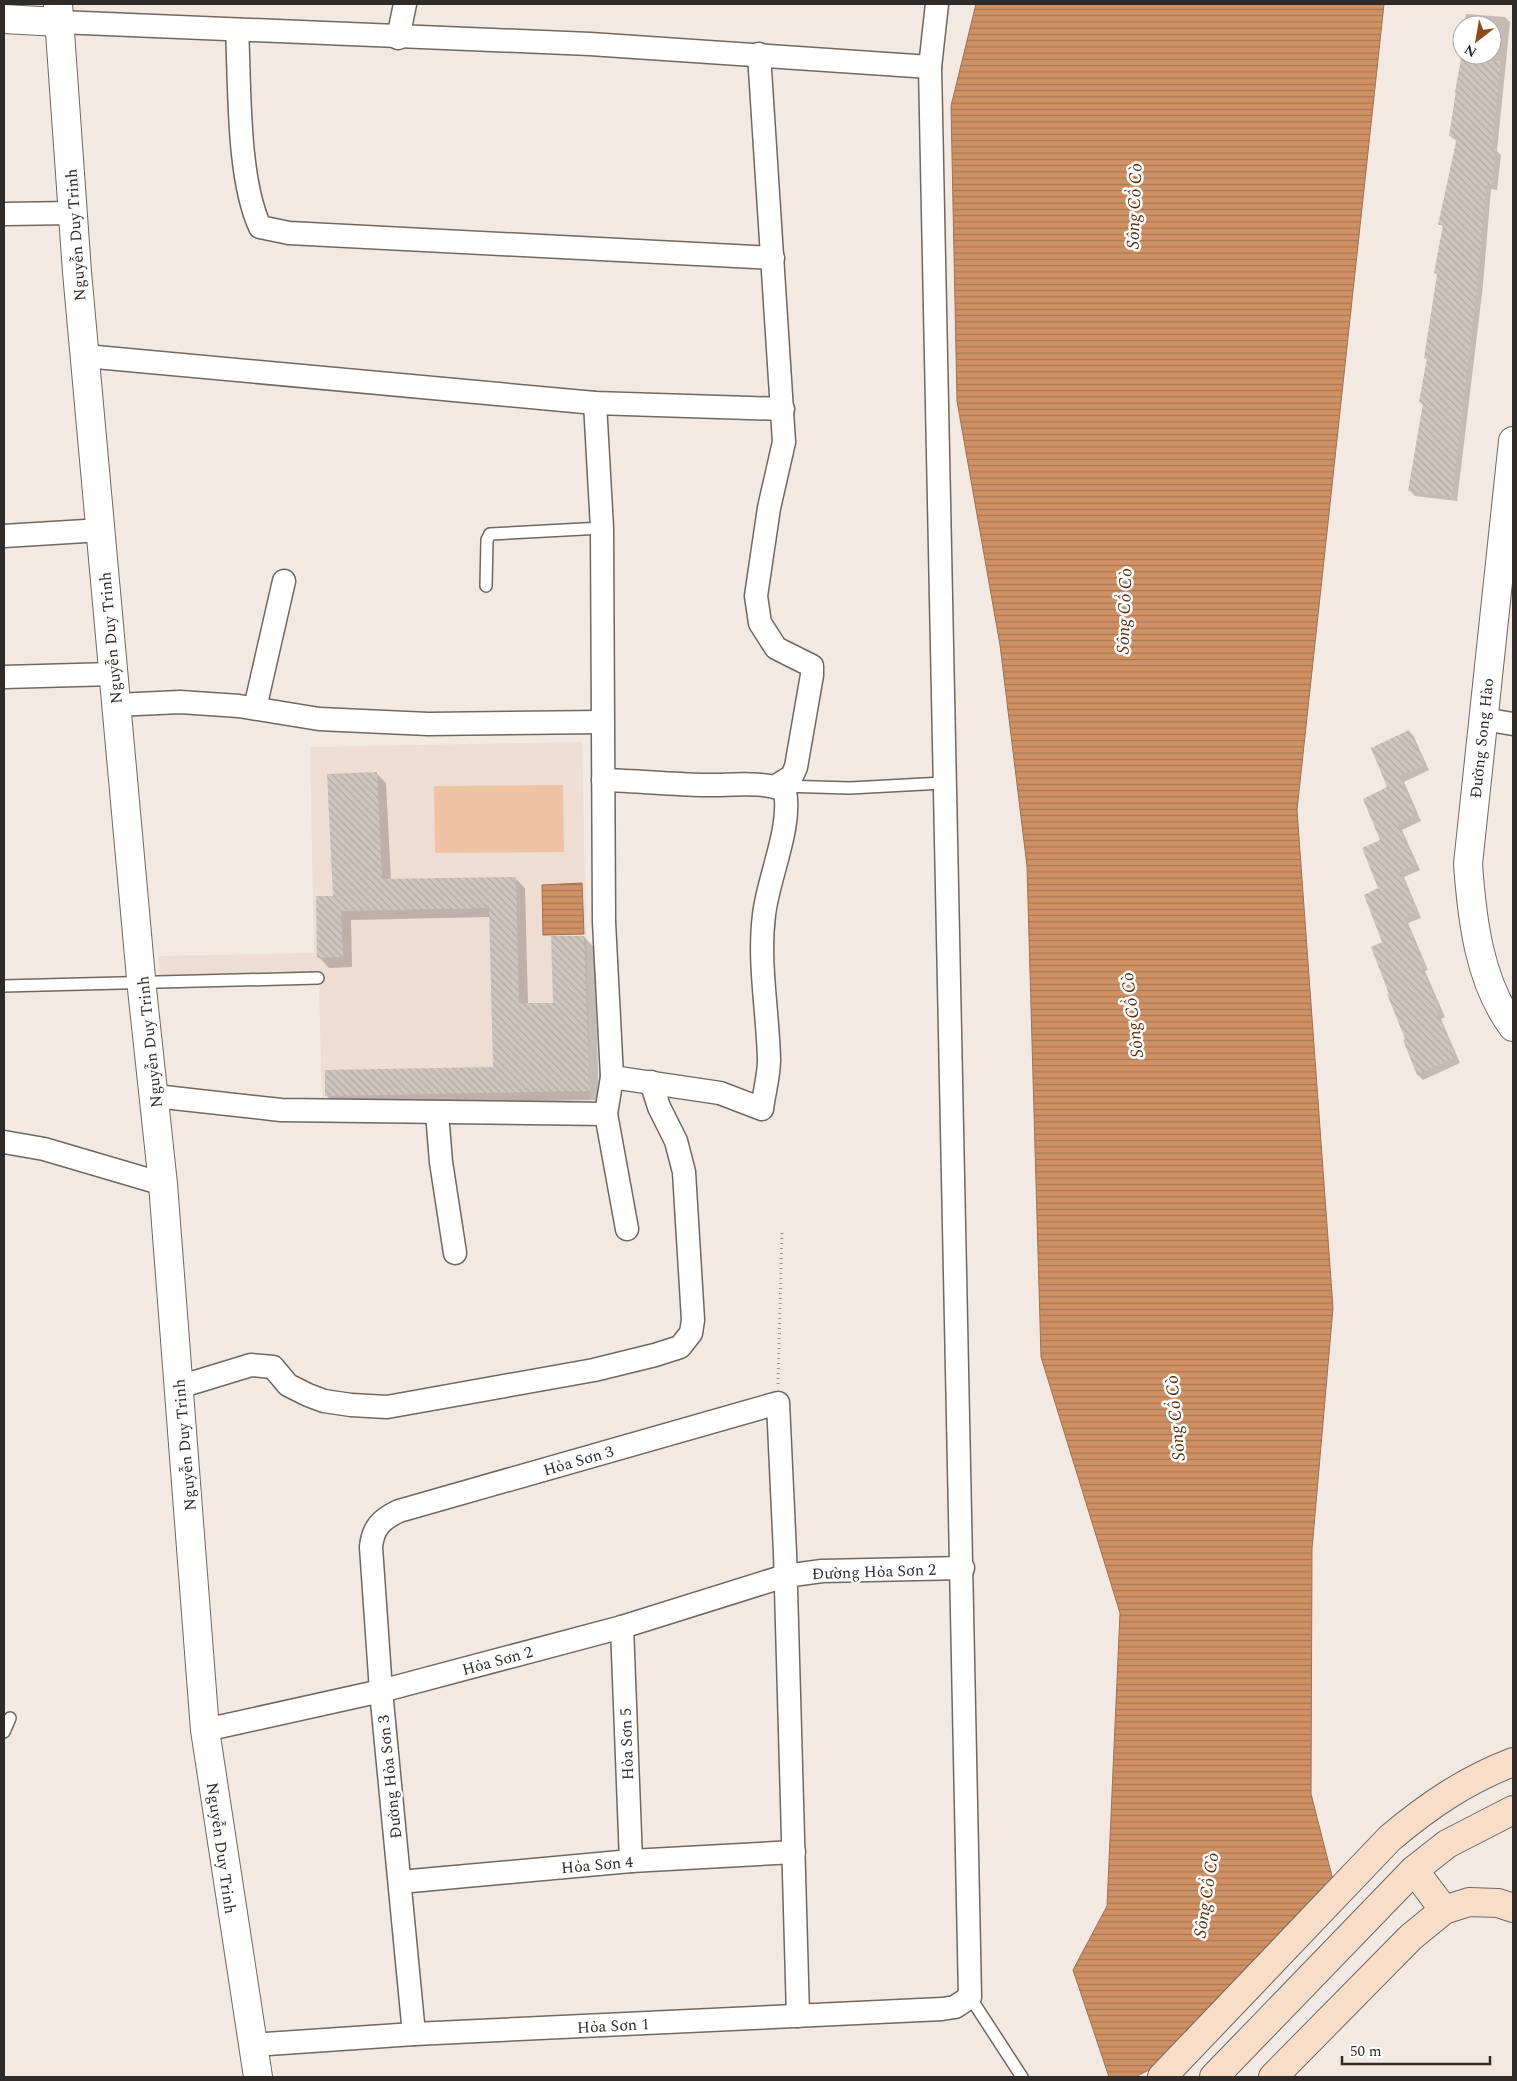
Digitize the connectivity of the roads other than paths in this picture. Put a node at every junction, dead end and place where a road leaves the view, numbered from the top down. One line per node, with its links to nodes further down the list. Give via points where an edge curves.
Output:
1 (405, 4): 6 (street)
2 (937, 4): 8 (street)
3 (59, 13): 4 (street); 5 (street); 10 (street, Nguyễn Duy Trinh)
4 (4, 19)
5 (237, 30): 6 (street); 11 (street, via 244,150 251,207 260,227 299,234)
6 (398, 38): 7 (street, via 590,44)
7 (759, 54): 8 (street); 11 (street)
8 (930, 67): 30 (street)
9 (4, 214): 10 (street)
10 (74, 214): 12 (street, Nguyễn Duy Trinh)
11 (773, 258): 14 (street)
12 (85, 356): 13 (street); 17 (street, Nguyễn Duy Trinh)
13 (595, 403): 14 (street); 16 (street)
14 (783, 409): 31 (street, via 784,442 769,508 756,596 760,624 776,648 812,666 812,675 796,767 792,776)
15 (1513, 441): 19 (street, Đường Song Hào)
16 (602, 528): 21 (lane, via 490,534 487,540); 27 (street)
17 (102, 530): 18 (street); 22 (street, Nguyễn Duy Trinh)
18 (4, 536)
19 (1508, 540): 26 (street, Đường Song Hào)
20 (284, 581): 25 (street)
21 (486, 586)
22 (113, 674): 23 (street); 24 (street, Nguyễn Duy Trinh)
23 (4, 677)
24 (116, 705): 25 (street, via 180,702); 33 (street, Nguyễn Duy Trinh)
25 (255, 708): 27 (street, via 320,719 428,724)
26 (1483, 719): 28 (street); 35 (street, Đường Song Hào, via 1468,864 1472,908 1484,967 1503,1014)
27 (602, 722): 29 (street)
28 (1513, 724)
29 (603, 780): 31 (street); 36 (street, via 604,922)
30 (943, 783): 31 (lane, via 850,788); 47 (street)
31 (776, 786): 37 (street, via 786,791 787,800 764,915 769,1062 762,1109 720,1093)
32 (318, 978): 33 (lane)
33 (142, 982): 34 (lane); 38 (street, Nguyễn Duy Trinh)
34 (4, 986)
35 (1513, 1027)
36 (612, 1077): 37 (street); 40 (street)
37 (651, 1082): 45 (street, via 676,1141 684,1172 693,1320 691,1334 680,1347 594,1370 387,1406 324,1401 288,1385 273,1367 250,1365)
38 (155, 1096): 39 (street, via 281,1110); 42 (street, Nguyễn Duy Trinh)
39 (437, 1113): 40 (street); 44 (street, via 442,1172)
40 (606, 1114): 43 (street)
41 (4, 1142): 42 (street, via 44,1149)
42 (163, 1184): 45 (street, Nguyễn Duy Trinh)
43 (628, 1229)
44 (455, 1253)
45 (179, 1387): 52 (street, Nguyễn Duy Trinh)
46 (380, 1521): 48 (street, Hỏa Sơn 3, via 398,1511 778,1403); 50 (street, Đường Hỏa Sơn 3, via 372,1547)
47 (963, 1568): 48 (street, Đường Hỏa Sơn 2, via 822,1571); 62 (street)
48 (785, 1576): 49 (street, Hỏa Sơn 2); 56 (street)
49 (622, 1628): 50 (street, Hỏa Sơn 2); 57 (street, Hỏa Sơn 5)
50 (381, 1691): 52 (street, Hỏa Sơn 2); 59 (street, Đường Hỏa Sơn 3)
51 (10, 1718): 53 (lane)
52 (205, 1730): 65 (street, Nguyễn Duy Trinh)
53 (4, 1732)
54 (1513, 1762): 66 (main road, via 1461,1785 1390,1838)
55 (1502, 1816): 58 (main road, via 1447,1844)
56 (794, 1852): 57 (street, Hỏa Sơn 4); 63 (street)
57 (631, 1861): 59 (street, Hỏa Sơn 4)
58 (1414, 1870): 61 (main road); 69 (main road)
59 (400, 1882): 64 (street, Đường Hỏa Sơn 3)
60 (1513, 1908): 61 (main road, via 1498,1903 1469,1902)
61 (1444, 1910): 70 (main road, via 1411,1937)
62 (970, 1997): 63 (street, Hỏa Sơn 1, via 955,2007 942,2009); 68 (lane)
63 (798, 2016): 64 (street, Hỏa Sơn 1)
64 (414, 2034): 65 (street, Hỏa Sơn 1)
65 (252, 2045): 67 (street, Nguyễn Duy Trinh)
66 (1168, 2071)
67 (258, 2077)
68 (1022, 2077)
69 (1214, 2077)
70 (1273, 2077)

